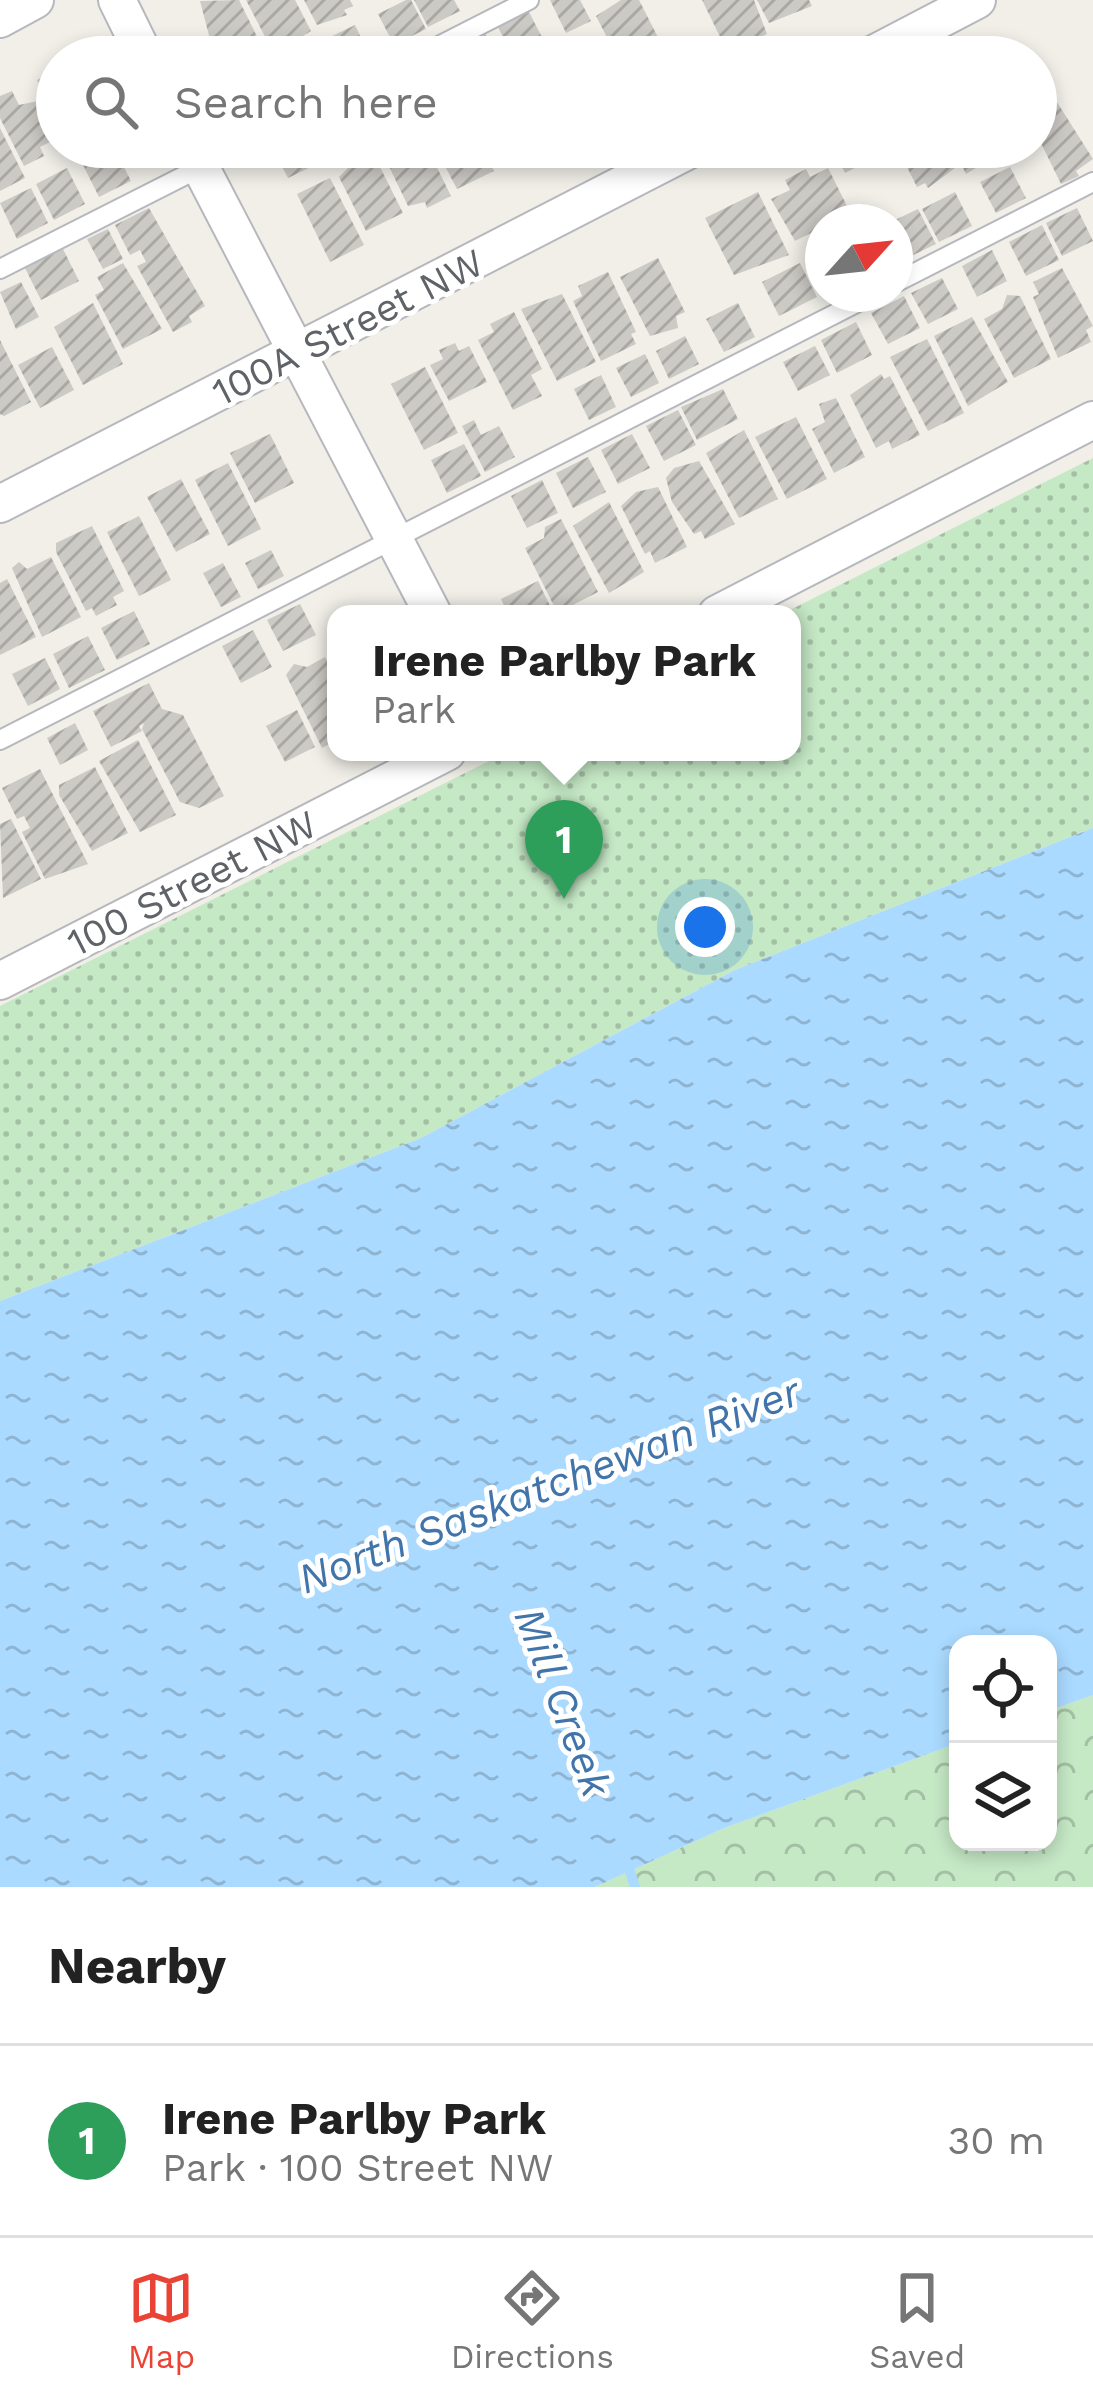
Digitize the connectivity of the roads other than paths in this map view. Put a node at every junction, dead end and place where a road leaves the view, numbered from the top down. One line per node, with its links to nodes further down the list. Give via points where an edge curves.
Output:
1 (35, 0): 5 (street)
2 (117, 0): 6 (street)
3 (529, 0): 7 (lane)
4 (977, 0): 8 (street)
5 (0, 19)
6 (135, 36)
7 (458, 36)
8 (908, 36)
9 (176, 168): 13 (lane)
10 (201, 168): 16 (street)
11 (655, 168): 16 (street, 100A Street NW)
12 (1093, 182): 14 (lane)
13 (0, 269)
14 (913, 275)
15 (839, 312): 19 (lane)
16 (297, 354): 18 (street, 100A Street NW); 19 (street)
17 (1093, 420): 21 (street)
18 (0, 504)
19 (394, 538): 20 (street); 22 (lane)
20 (428, 605)
21 (734, 605)
22 (0, 740)
23 (429, 761): 24 (street, 100 Street NW)
24 (0, 981)

